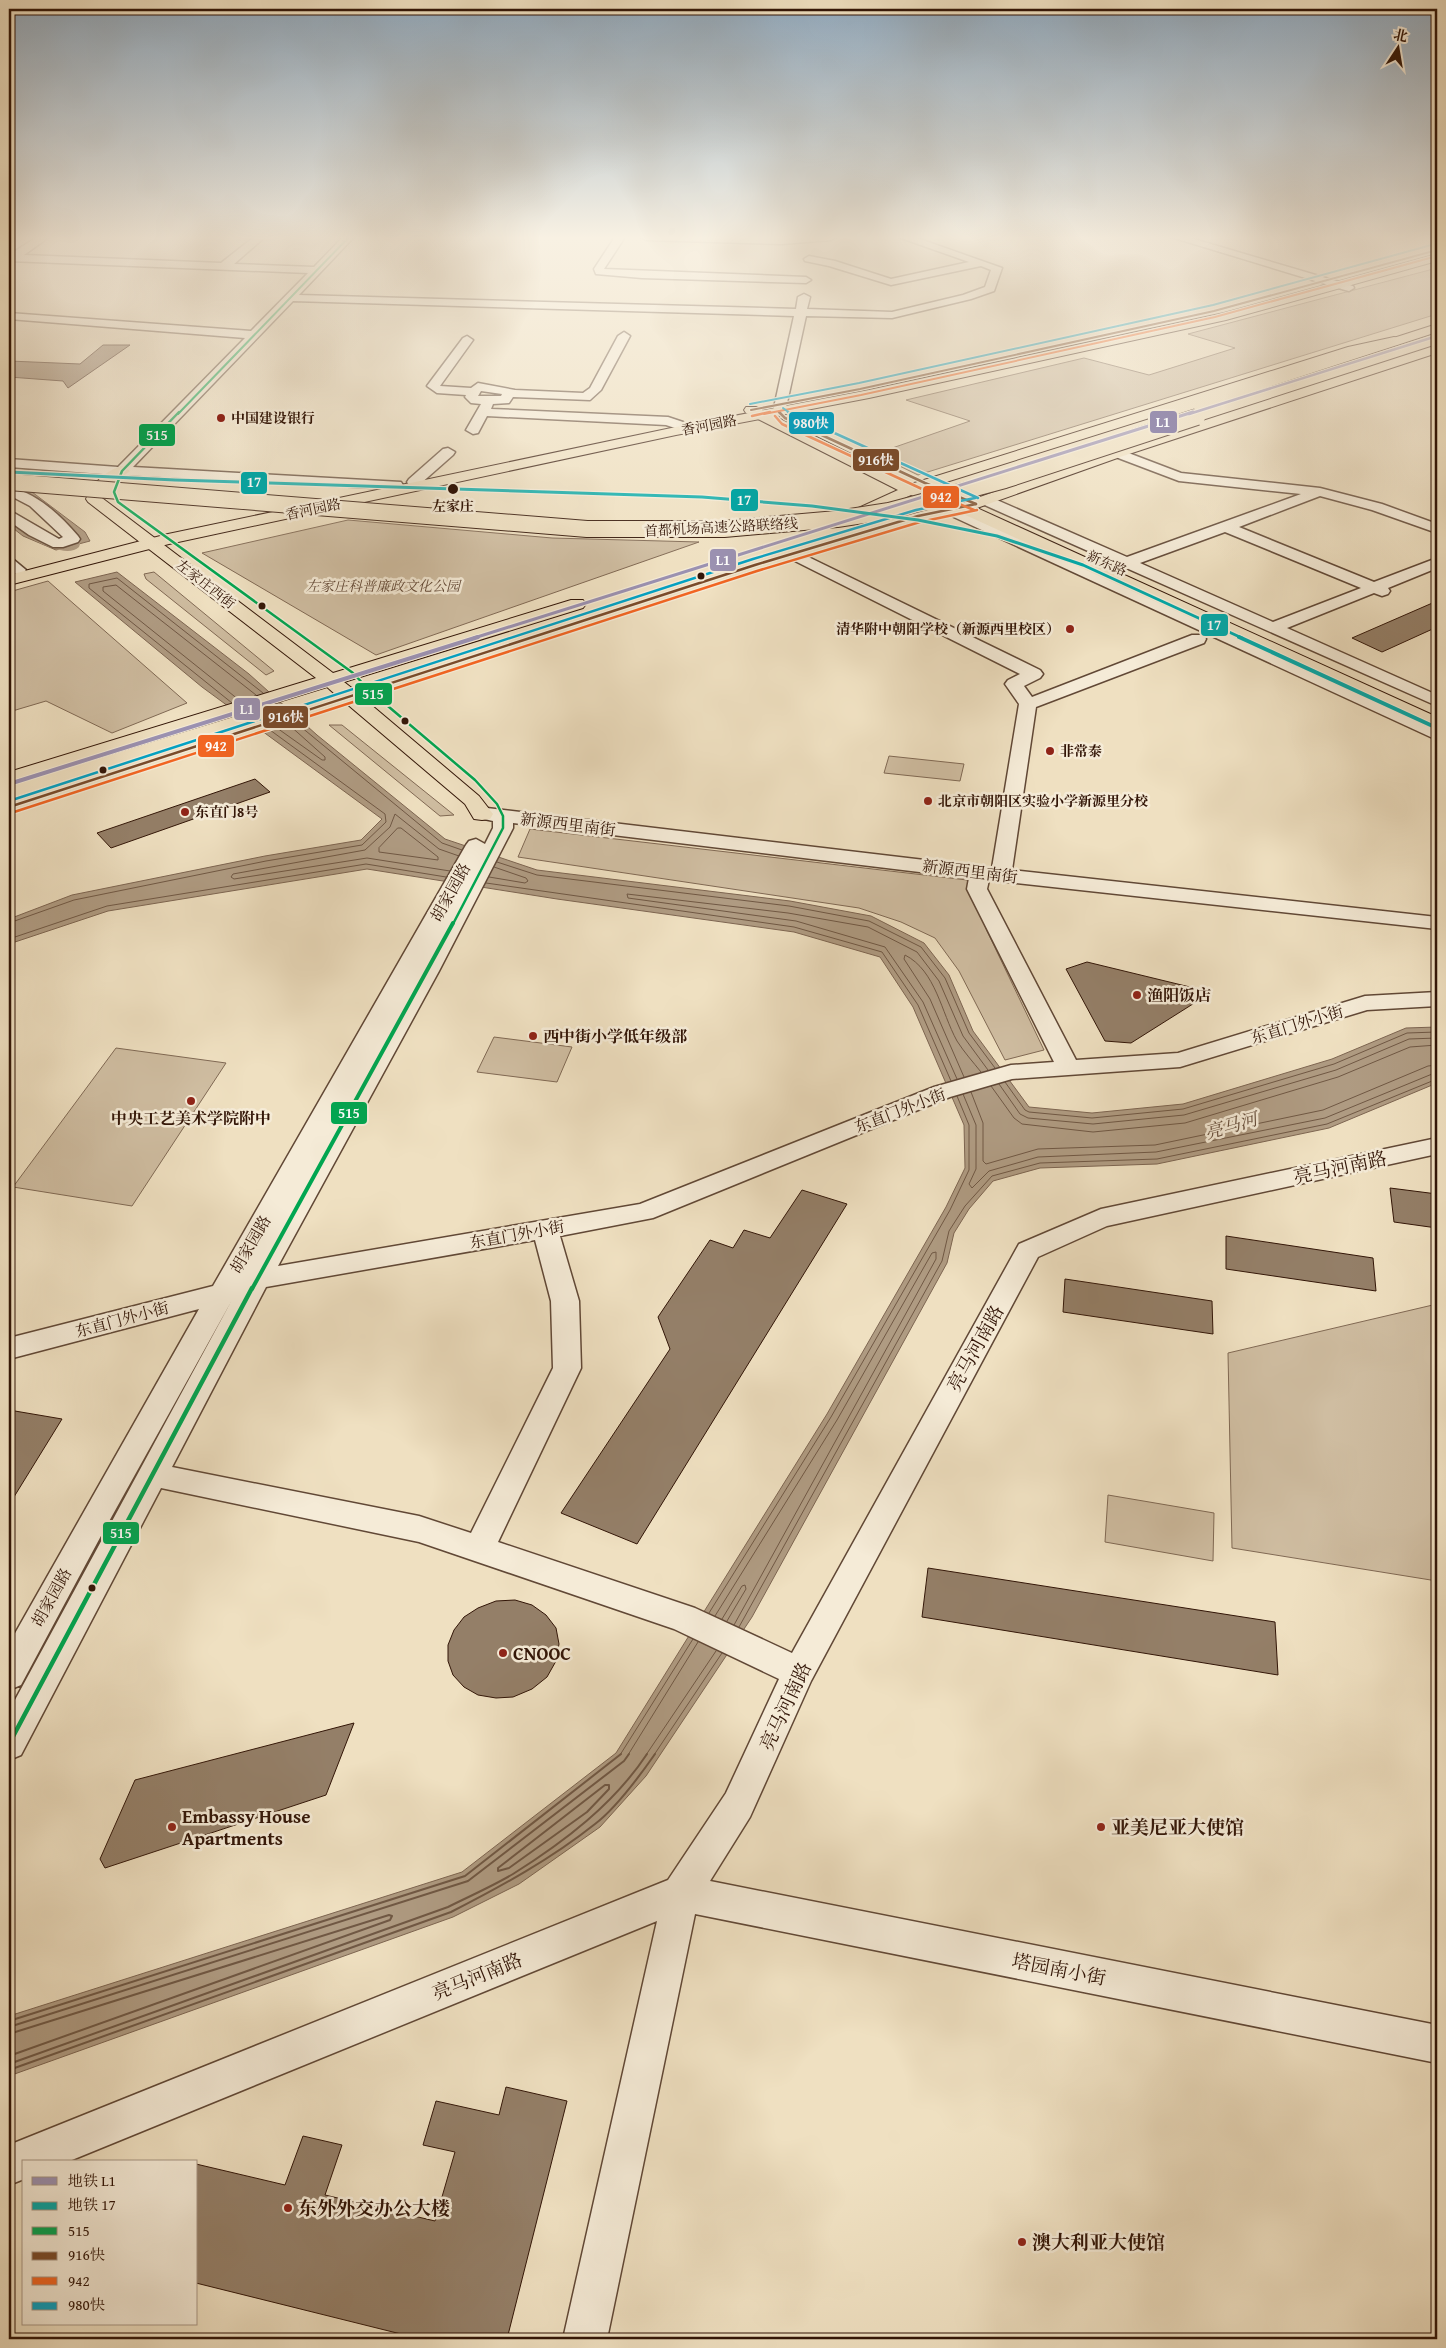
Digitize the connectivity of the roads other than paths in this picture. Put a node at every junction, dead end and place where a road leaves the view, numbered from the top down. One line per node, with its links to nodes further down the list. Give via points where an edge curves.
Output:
1 (243, 347): 22 (street)
2 (461, 347): 10 (street, via 433,386)
3 (618, 347): 11 (street, via 595,390 586,397)
4 (794, 347): 13 (street)
5 (1086, 347): 13 (main road, 香河园路, via 878,392)
6 (1368, 347): 26 (main road)
7 (1380, 347): 21 (main road, 首都机场高速公路联络线, via 932,489 842,507 749,516 577,516)
8 (1414, 347): 23 (main road, 首都机场高速公路联络线, bridge, via 972,490 886,512 819,521 721,530 568,528)
9 (1437, 349): 19 (main road)
10 (474, 392): 11 (street, via 478,387 497,388); 12 (street, via 471,397 475,400)
11 (509, 393): 12 (street, via 505,400)
12 (489, 400): 14 (street)
13 (780, 408): 15 (main road, 香河园路); 26 (main road, via 785,418)
14 (481, 412): 16 (street, via 668,421); 17 (street)
15 (756, 413): 16 (main road, 香河园路); 26 (main road); 33 (main road, 香河园路)
16 (678, 425): 24 (main road, 香河园路)
17 (473, 430)
18 (448, 452): 24 (street)
19 (1118, 453): 28 (street, via 1179,477); 29 (main road)
20 (9, 463): 22 (street)
21 (9, 469)
22 (122, 471): 25 (street); 33 (main road, 左家庄西街, via 98,488 94,499)
23 (9, 482)
24 (414, 482): 25 (main road, 香河园路)
25 (396, 485): 33 (main road, 香河园路)
26 (917, 486): 29 (main road); 42 (main road, via 861,514)
27 (9, 492): 30 (street, via 31,501 73,539 58,544)
28 (1320, 492): 31 (street); 32 (street, via 1377,507)
29 (969, 505): 34 (main road, via 918,516); 35 (street); 48 (main road, 新东路); 49 (main road, 新东路); 50 (street)
30 (9, 514)
31 (1226, 527): 35 (street); 39 (street)
32 (1437, 529)
33 (157, 539): 38 (main road, 香河园路); 42 (main road, 左家庄西街); 43 (main road, 左家庄西街)
34 (792, 554): 44 (main road); 47 (street, via 1034,674 1014,684)
35 (1126, 563): 40 (street)
36 (1437, 563): 39 (street)
37 (1437, 569): 39 (street)
38 (21, 570)
39 (1378, 589): 40 (street)
40 (1276, 630): 46 (street)
41 (1198, 639): 47 (street)
42 (353, 673): 43 (main road); 44 (main road, 左家庄西街)
43 (330, 680): 45 (main road, 左家庄西街); 51 (main road)
44 (369, 690): 45 (main road); 53 (main road, 新源西里南街, via 475,780 497,804)
45 (348, 697): 52 (main road); 53 (main road)
46 (1437, 702)
47 (1028, 704): 54 (street)
48 (1437, 710)
49 (1437, 724)
50 (1437, 734)
51 (9, 778)
52 (9, 807)
53 (494, 821): 54 (street, 新源西里南街); 55 (street, 胡家园路)
54 (991, 874): 56 (street, 新源西里南街); 58 (street, via 977,889)
55 (458, 894): 61 (street, 胡家园路); 62 (street, 胡家园路)
56 (1437, 923)
57 (1437, 998): 58 (street, 东直门外小街, via 1365,1003 1180,1060)
58 (1068, 1069): 60 (street, 东直门外小街, via 1011,1072 942,1092 644,1212)
59 (1437, 1146): 66 (street, 亮马河南路, via 1101,1218 1028,1251)
60 (545, 1229): 61 (street, 东直门外小街); 65 (street, via 565,1301 567,1368)
61 (257, 1279): 62 (street, 东直门外小街); 64 (street, 胡家园路)
62 (223, 1292): 63 (street, 东直门外小街); 67 (street, 胡家园路)
63 (9, 1348)
64 (154, 1474): 65 (street, via 419,1529); 68 (street, 胡家园路)
65 (479, 1549): 66 (street, via 684,1618)
66 (799, 1672): 69 (street, 亮马河南路, via 738,1805)
67 (9, 1675)
68 (9, 1744)
69 (681, 1893): 70 (street, 塔园南小街); 71 (street, 亮马河南路); 72 (street)
70 (1437, 2044)
71 (9, 2165)
72 (585, 2339)

